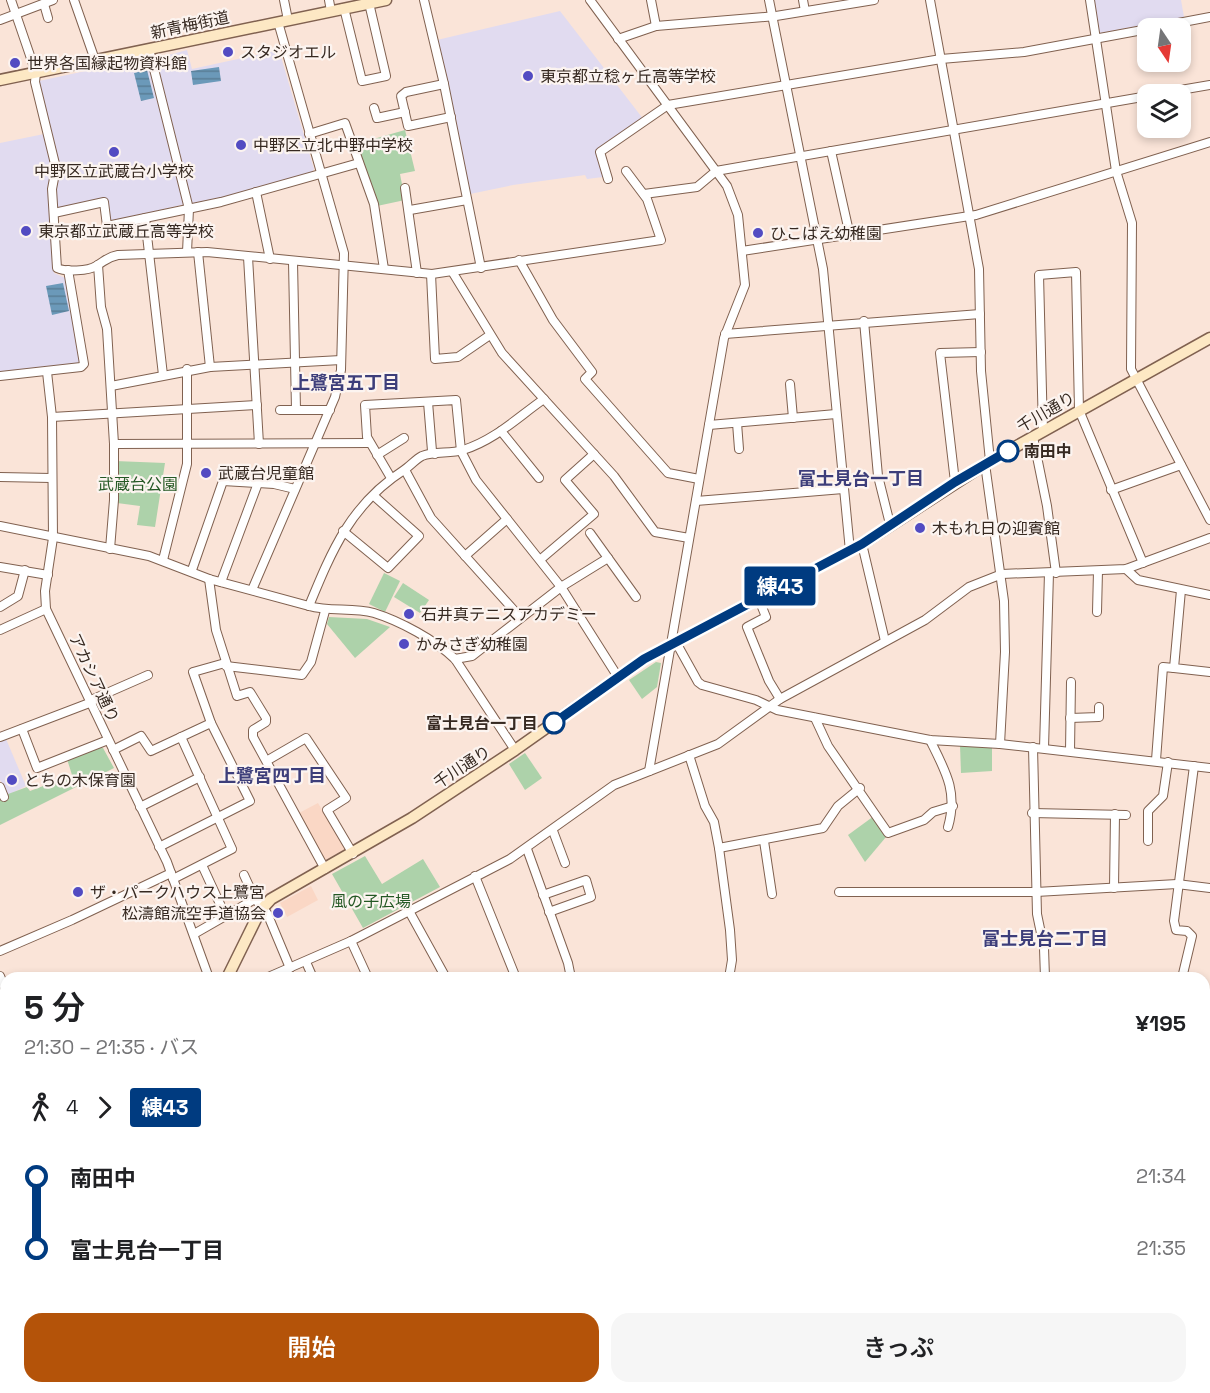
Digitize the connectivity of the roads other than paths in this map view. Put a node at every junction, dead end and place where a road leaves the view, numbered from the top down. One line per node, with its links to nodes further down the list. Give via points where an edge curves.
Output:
1 (12, 0): 19 (street)
2 (52, 0): 15 (street)
3 (74, 0): 32 (street)
4 (284, 0): 24 (street)
5 (386, 0): 14 (main road, 新青梅街道)
6 (424, 0): 35 (street)
7 (590, 0): 28 (street)
8 (651, 0): 26 (street)
9 (769, 0): 20 (street)
10 (803, 0): 18 (street)
11 (874, 0): 18 (street)
12 (930, 0): 31 (street)
13 (1090, 0): 29 (street)
14 (367, 2): 17 (main road, 新青梅街道); 17 (street, via 386,76 362,81)
15 (44, 4): 19 (street); 22 (street)
16 (330, 5): 17 (main road, 新青梅街道); 24 (main road, 新青梅街道)
17 (344, 8)
18 (805, 11): 20 (street)
19 (18, 14): 23 (street); 33 (street)
20 (772, 15): 26 (street); 37 (street)
21 (1210, 17): 25 (street)
22 (48, 18)
23 (0, 20)
24 (283, 21): 30 (main road, 新青梅街道); 46 (street)
25 (1191, 21)
26 (656, 26): 28 (street)
27 (1137, 32): 29 (street)
28 (618, 39): 41 (street)
29 (1096, 40): 31 (street, via 1024,52); 40 (street)
30 (149, 49): 32 (main road, 新青梅街道); 60 (street)
31 (941, 59): 37 (street); 45 (street)
32 (96, 60): 33 (main road, 新青梅街道)
33 (36, 73): 34 (main road, 新青梅街道); 62 (street, via 56,168 52,189)
34 (0, 80)
35 (444, 84): 43 (street, via 406,92 401,96); 44 (street)
36 (1210, 85): 38 (street)
37 (785, 86): 41 (street); 49 (street)
38 (1191, 88)
39 (1137, 98): 40 (street)
40 (1106, 103): 45 (street); 53 (street)
41 (668, 105): 52 (street); 55 (street, via 600,152)
42 (374, 108): 43 (street, via 377,118)
43 (405, 112): 44 (street, via 408,126)
44 (451, 117): 59 (street)
45 (953, 130): 48 (street); 63 (street)
46 (309, 134): 50 (street, via 345,123); 54 (street)
47 (1210, 142): 53 (street)
48 (831, 151): 49 (street); 65 (street)
49 (801, 157): 52 (street); 66 (street)
50 (359, 163): 54 (street); 78 (street, via 374,204)
51 (626, 171): 58 (street)
52 (716, 171): 58 (street, via 698,186); 67 (street, via 735,206)
53 (1116, 171): 63 (street); 98 (street, via 1132,223 1131,369)
54 (321, 172): 57 (street); 75 (street)
55 (608, 179)
56 (405, 188): 61 (street)
57 (256, 192): 60 (street); 72 (street)
58 (644, 194): 73 (street, via 661,240)
59 (466, 200): 61 (street); 77 (street)
60 (189, 209): 64 (street); 68 (street)
61 (410, 210): 80 (street)
62 (54, 213): 64 (street, via 104,202 107,226); 79 (street, via 57,268)
63 (969, 217): 65 (street); 83 (street, via 979,269)
64 (145, 218): 70 (street)
65 (850, 236): 66 (street)
66 (818, 241): 67 (street); 85 (street)
67 (742, 251): 87 (street, via 745,285)
68 (187, 252): 69 (street); 70 (street)
69 (198, 252): 71 (street); 93 (street)
70 (150, 254): 76 (street, via 106,257); 96 (street)
71 (248, 258): 72 (street); 92 (street)
72 (270, 260): 74 (street)
73 (519, 260): 77 (street); 136 (street, via 553,320 592,372 585,379 668,473)
74 (293, 262): 75 (street); 91 (street)
75 (346, 264): 78 (street); 90 (street)
76 (98, 265): 79 (street); 100 (street)
77 (481, 268): 81 (street)
78 (384, 269): 80 (street)
79 (68, 270): 95 (street, via 85,362 81,367)
80 (417, 273): 82 (street)
81 (453, 273): 82 (street); 86 (street)
82 (431, 274): 86 (street, via 435,359 458,357)
83 (980, 314): 84 (street); 89 (street)
84 (864, 321): 85 (street); 146 (street, via 878,476)
85 (829, 325): 87 (street); 110 (street)
86 (490, 334): 101 (street)
87 (725, 334): 114 (street)
88 (1210, 338): 98 (main road, 千川通り)
89 (981, 352): 129 (street); 137 (street, via 940,353)
90 (341, 360): 91 (street); 107 (street, via 339,384)
91 (296, 361): 92 (street); 106 (street)
92 (254, 363): 93 (street); 103 (street)
93 (210, 367): 94 (street)
94 (187, 369): 96 (street); 104 (street)
95 (46, 372): 97 (street); 111 (street, アカシア通り)
96 (163, 375): 100 (street)
97 (0, 376)
98 (1136, 377): 108 (main road, 千川通り); 130 (street)
99 (790, 384): 112 (street)
100 (111, 386): 109 (street)
101 (544, 399): 116 (street); 127 (street)
102 (428, 402): 119 (street, via 365,405); 125 (street, via 456,400); 126 (street)
103 (257, 405): 104 (street); 122 (street)
104 (188, 408): 109 (street); 121 (street)
105 (280, 410): 106 (street)
106 (296, 410): 107 (street)
107 (330, 410): 123 (street)
108 (1079, 410): 115 (main road, 千川通り); 115 (street, via 1076,272 1039,275); 141 (street)
109 (112, 413): 111 (street); 120 (street)
110 (836, 414): 112 (street); 140 (street)
111 (52, 417): 133 (street, アカシア通り)
112 (793, 418): 113 (street)
113 (737, 423): 114 (street); 124 (street)
114 (709, 425): 136 (street)
115 (1043, 431): 117 (main road, 千川通り)
116 (501, 432): 125 (street); 135 (street)
117 (1033, 437): 129 (main road, 千川通り); 166 (street, via 1047,506)
118 (404, 438): 128 (street)
119 (369, 443): 123 (street); 128 (street)
120 (114, 444): 121 (street); 154 (street)
121 (187, 444): 122 (street); 159 (street, via 187,464)
122 (259, 444): 123 (street)
123 (315, 444): 139 (street)
124 (739, 449)
125 (461, 451): 126 (street); 144 (street, via 476,480)
126 (435, 454): 131 (street, via 422,456)
127 (594, 454): 151 (street, via 655,532); 158 (street, via 565,480 594,514)
128 (376, 455): 134 (street)
129 (988, 463): 137 (main road, 千川通り); 167 (street)
130 (1181, 465): 141 (street); 145 (street)
131 (405, 470): 134 (street); 156 (street, via 431,518)
132 (0, 477): 133 (street)
133 (51, 478): 150 (street, アカシア通り)
134 (390, 478): 142 (street)
135 (539, 478)
136 (699, 479): 143 (street)
137 (955, 482): 146 (main road, 千川通り)
138 (258, 483): 139 (street); 164 (street, via 223,481); 170 (street)
139 (295, 489): 172 (street)
140 (843, 489): 143 (street); 155 (street)
141 (1111, 490): 160 (street)
142 (374, 496): 148 (street); 148 (street, via 419,536 388,568)
143 (696, 501): 151 (street)
144 (507, 519): 156 (street); 158 (street)
145 (1210, 520)
146 (890, 524): 153 (main road, 千川通り)
147 (0, 526): 150 (street)
148 (343, 531): 177 (street)
149 (590, 533): 157 (street)
150 (53, 538): 154 (street); 168 (street, アカシア通り)
151 (689, 538): 185 (street)
152 (1210, 539): 160 (street)
153 (862, 544): 155 (main road, 千川通り); 184 (street)
154 (110, 549): 159 (street)
155 (850, 551): 176 (main road, 千川通り)
156 (465, 556): 182 (street)
157 (608, 558): 171 (street); 175 (street)
158 (541, 559): 171 (street)
159 (163, 560): 164 (street)
160 (1143, 562): 162 (street)
161 (0, 567): 163 (street)
162 (1126, 569): 165 (street); 173 (street, via 1138,580)
163 (25, 570): 168 (street); 178 (street, via 18,596)
164 (192, 570): 169 (street)
165 (1098, 571): 166 (street); 181 (street)
166 (1052, 573): 167 (street); 207 (street)
167 (1002, 574): 184 (street, via 969,587 925,620); 205 (street, via 1005,652)
168 (48, 575): 179 (street, アカシア通り)
169 (209, 579): 170 (street); 187 (street, via 216,630)
170 (221, 582): 172 (street)
171 (561, 587): 182 (street); 191 (street)
172 (252, 590): 177 (street)
173 (1180, 590): 174 (street); 188 (street)
174 (1210, 595)
175 (636, 597)
176 (758, 597): 185 (main road, 千川通り); 193 (street, via 766,617 747,627)
177 (309, 606): 180 (street)
178 (0, 607)
179 (46, 609): 183 (street); 194 (street, アカシア通り)
180 (325, 611): 186 (street, via 372,613 421,636); 187 (street, via 311,662 302,675)
181 (1097, 612)
182 (520, 616): 186 (street, via 472,656)
183 (0, 630)
184 (885, 641): 193 (street)
185 (671, 643): 191 (main road, 千川通り); 196 (street, via 678,646 702,685 756,699); 217 (street)
186 (455, 659): 209 (street)
187 (226, 664): 199 (street, via 193,672); 212 (street, via 237,696 250,692 266,718 253,730 253,736)
188 (1174, 668): 189 (street); 213 (street, via 1163,668)
189 (1210, 672)
190 (148, 675): 194 (street)
191 (618, 676): 209 (main road, 千川通り)
192 (1071, 682): 198 (street)
193 (780, 699): 196 (street)
194 (91, 701): 200 (street); 203 (street, アカシア通り)
195 (1099, 706): 198 (street, via 1099,717)
196 (769, 707): 197 (street); 211 (street, via 718,744)
197 (814, 718): 204 (street); 220 (street, via 828,746)
198 (1070, 718): 210 (street)
199 (211, 723): 202 (street); 227 (street, via 250,801)
200 (22, 729): 201 (street); 203 (street, via 37,768)
201 (0, 737)
202 (181, 737): 208 (street, via 151,751 141,736); 218 (street)
203 (108, 740): 208 (street, アカシア通り)
204 (930, 740): 205 (street); 222 (street, via 947,775)
205 (1000, 744): 206 (street)
206 (1033, 747): 207 (street); 224 (street)
207 (1044, 748): 210 (street)
208 (113, 750): 223 (street, アカシア通り)
209 (515, 750): 235 (main road, 千川通り)
210 (1070, 751): 213 (street)
211 (688, 755): 217 (street); 233 (street, via 714,822)
212 (268, 760): 235 (street, via 306,738 346,798 327,810); 238 (street)
213 (1156, 760): 214 (street)
214 (1168, 762): 215 (street); 231 (street, via 1162,796 1148,811)
215 (1194, 765): 216 (street); 242 (street)
216 (1210, 768)
217 (649, 771): 229 (street, via 614,785)
218 (200, 777): 223 (street); 227 (street)
219 (0, 787): 221 (street)
220 (860, 788): 222 (street, via 888,833); 230 (street, via 838,806 823,828)
221 (4, 797)
222 (953, 806): 228 (street)
223 (140, 807): 232 (street, アカシア通り)
224 (1032, 813): 225 (street); 246 (street)
225 (1115, 814): 226 (street); 243 (street)
226 (1126, 815)
227 (219, 818): 232 (street); 237 (street, via 232,849)
228 (948, 827)
229 (553, 831): 234 (street); 236 (street)
230 (764, 841): 233 (street); 247 (street)
231 (1148, 841)
232 (159, 847): 240 (street, アカシア通り)
233 (719, 848): 266 (street, via 730,936)
234 (527, 849): 241 (street); 248 (street)
235 (353, 854): 238 (main road, 千川通り)
236 (564, 863)
237 (202, 865): 240 (street); 252 (street)
238 (325, 869): 249 (main road, 千川通り)
239 (244, 875): 249 (street)
240 (172, 876): 253 (street, アカシア通り); 255 (street)
241 (474, 876): 250 (street); 264 (street)
242 (1177, 884): 243 (street); 244 (street); 268 (street, via 1176,930 1192,936)
243 (1114, 888): 246 (street)
244 (1210, 888)
245 (839, 892): 246 (street)
246 (1036, 892): 267 (street)
247 (772, 894)
248 (543, 895): 251 (street); 251 (street, via 586,880 591,897)
249 (260, 902): 252 (street); 257 (street); 259 (main road, 千川通り)
250 (409, 911): 254 (street); 263 (street)
251 (549, 912): 265 (street)
252 (226, 917): 253 (street)
253 (194, 934): 258 (street, アカシア通り)
254 (351, 941): 256 (street); 262 (street)
255 (0, 951)
256 (306, 962): 257 (street); 261 (street)
257 (290, 968): 260 (street)
258 (207, 972)
259 (230, 972)
260 (280, 972)
261 (310, 972)
262 (365, 972)
263 (443, 972)
264 (514, 972)
265 (570, 972)
266 (730, 972)
267 (1045, 972)
268 (1183, 972)

